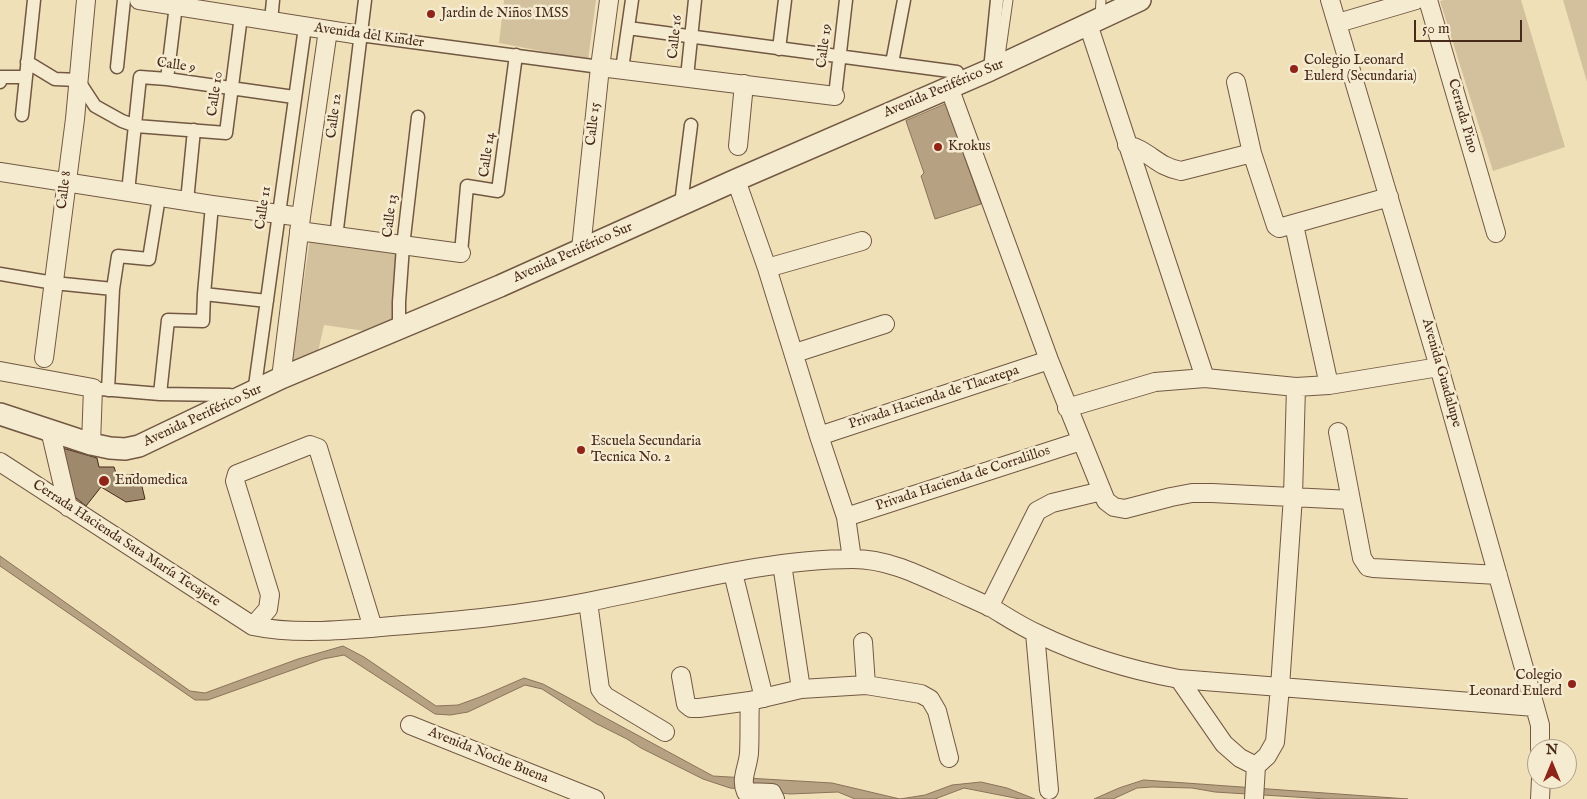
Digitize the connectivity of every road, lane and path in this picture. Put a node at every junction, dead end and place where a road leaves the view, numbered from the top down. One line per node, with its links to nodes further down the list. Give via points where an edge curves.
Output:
1 (34, 0): 33 (street)
2 (86, 0): 43 (street, Calle 8)
3 (124, 0): 35 (street)
4 (273, 0): 23 (street)
5 (365, 0): 28 (street, Calle 12)
6 (609, 0): 36 (street, Calle 15)
7 (632, 0): 26 (street)
8 (696, 0): 29 (street, Calle 16)
9 (786, 0): 30 (street)
10 (846, 0): 32 (street, Calle 19)
11 (904, 0): 34 (street)
12 (997, 0): 37 (street)
13 (1008, 0): 37 (lane)
14 (1140, 0): 21 (street, Avenida Periférico Sur)
15 (1330, 0): 24 (street, Avenida Guadalupe)
16 (1416, 0): 24 (street)
17 (1428, 0): 70 (street, Cerrada Pino)
18 (149, 1): 19 (street, Avenida del Kinder)
19 (176, 5): 20 (street, Avenida del Kinder); 41 (street)
20 (208, 5): 22 (street, Avenida del Kinder)
21 (1096, 14): 37 (street, Avenida Periférico Sur); 55 (street)
22 (241, 16): 23 (street, Avenida del Kinder); 47 (street, Calle 10)
23 (271, 21): 25 (street, Avenida del Kinder)
24 (1338, 23): 63 (street, Avenida Guadalupe)
25 (305, 27): 27 (street, Avenida del Kinder); 49 (street, Calle 11)
26 (628, 28): 29 (street); 38 (street)
27 (328, 30): 28 (street, Avenida del Kinder); 68 (street)
28 (360, 35): 31 (street, Avenida del Kinder); 71 (street, Calle 12)
29 (692, 36): 30 (street); 40 (street, Calle 16)
30 (779, 49): 32 (street)
31 (516, 56): 36 (street, Avenida del Kinder); 75 (street, Calle 14, via 498,191 467,186)
32 (839, 56): 34 (street); 48 (street, Calle 19)
33 (28, 62): 39 (street); 43 (street, via 55,79)
34 (892, 63): 42 (street)
35 (117, 67)
36 (600, 67): 38 (street); 74 (street, Calle 15)
37 (994, 68): 42 (street, Avenida Periférico Sur)
38 (622, 70): 40 (street)
39 (26, 77): 44 (street, via 1,77); 50 (street)
40 (687, 77): 46 (street)
41 (168, 79): 47 (street, Calle 9); 53 (street, Calle 9, via 140,77)
42 (953, 79): 59 (street, Avenida Periférico Sur); 86 (street)
43 (78, 80): 53 (street, via 95,106); 60 (street, Calle 8)
44 (0, 82)
45 (1236, 82): 57 (street)
46 (744, 84): 48 (street); 56 (street)
47 (232, 89): 49 (street, Calle 9); 54 (street, Calle 10, via 226,133)
48 (835, 96)
49 (294, 98): 67 (street, Calle 11)
50 (22, 114)
51 (418, 117): 73 (street, Calle 13)
52 (691, 125): 62 (street)
53 (136, 126): 54 (street); 61 (street, Calle 9)
54 (194, 130): 65 (street, Calle 10)
55 (1127, 145): 57 (street, via 1145,152 1170,170 1181,171); 90 (street)
56 (738, 146)
57 (1252, 153): 69 (street, via 1276,226)
58 (0, 172): 60 (street)
59 (736, 180): 74 (street, Avenida Periférico Sur); 76 (street)
60 (66, 183): 61 (street); 78 (street, Calle 8)
61 (128, 192): 64 (street)
62 (682, 196)
63 (1389, 196): 69 (street); 87 (street, Avenida Guadalupe)
64 (159, 197): 65 (street); 79 (street, via 149,259 118,256)
65 (187, 201): 66 (street)
66 (212, 205): 67 (street); 80 (street)
67 (278, 214): 68 (street); 81 (street, Calle 11)
68 (300, 224): 71 (street); 89 (street)
69 (1294, 225): 92 (street)
70 (1496, 233)
71 (336, 236): 73 (street)
72 (862, 241): 76 (street)
73 (403, 246): 75 (street); 82 (street, Calle 13, via 398,302)
74 (581, 249): 89 (street, Avenida Periférico Sur)
75 (461, 253)
76 (767, 268): 84 (street)
77 (0, 274): 78 (street)
78 (54, 282): 79 (street); 85 (street, Calle 8)
79 (113, 289): 94 (street)
80 (204, 294): 81 (street); 95 (street, via 203,321 168,320)
81 (267, 300): 96 (street, Calle 11)
82 (400, 319)
83 (886, 324): 84 (street)
84 (795, 353): 101 (street)
85 (44, 358): 91 (street, Calle 8)
86 (1049, 360): 97 (street); 101 (street, Privada Hacienda de Tlacatepa)
87 (1439, 367): 92 (street); 113 (street, Avenida Guadalupe)
88 (0, 371): 91 (street)
89 (281, 378): 96 (street, Avenida Periférico Sur)
90 (1205, 378): 93 (street); 97 (street, via 1155,382)
91 (42, 379): 94 (street)
92 (1329, 385): 93 (street)
93 (1296, 387): 106 (street)
94 (101, 389): 95 (street); 103 (street)
95 (160, 394): 96 (street)
96 (245, 397): 103 (street, Avenida Periférico Sur, via 139,446 125,449)
97 (1067, 408): 102 (street)
98 (0, 414): 99 (street, Avenida Periférico Sur)
99 (50, 430): 103 (street, Avenida Periférico Sur); 108 (street)
100 (1338, 432): 107 (street)
101 (819, 436): 109 (street)
102 (1081, 441): 105 (street); 109 (street, Privada Hacienda de Corralillos)
103 (91, 444)
104 (0, 462): 108 (street, Cerrada Hacienda Sata María Tecajete)
105 (1102, 491): 106 (street, via 1114,508 1125,509 1192,493); 115 (street, via 1052,503 1037,510)
106 (1293, 496): 107 (street); 123 (street)
107 (1351, 500): 113 (street, via 1362,558 1368,567)
108 (68, 506): 116 (street, Cerrada Hacienda Sata María Tecajete)
109 (846, 517): 110 (street)
110 (852, 559): 111 (street); 115 (street, via 904,568)
111 (782, 564): 112 (street); 124 (street)
112 (733, 573): 114 (street); 125 (street)
113 (1498, 576): 126 (street, Avenida Guadalupe)
114 (588, 602): 117 (street, via 483,619); 128 (street, via 600,689 605,696)
115 (989, 606): 118 (street)
116 (253, 626): 117 (street, via 272,630); 117 (street, via 268,609 270,595 236,477 310,445 318,448)
117 (373, 628)
118 (1035, 633): 121 (street, via 1112,664); 132 (street)
119 (862, 642): 122 (street)
120 (681, 676): 125 (street, via 686,704 691,708)
121 (1179, 679): 123 (street); 131 (street, via 1224,744)
122 (866, 685): 124 (street); 130 (street, via 921,694 930,699 938,711)
123 (1280, 687): 126 (street); 131 (street, via 1275,742)
124 (801, 690): 125 (street)
125 (757, 700): 135 (street, via 744,782 746,792 772,793)
126 (1535, 707): 129 (street, Avenida Guadalupe)
127 (410, 725): 134 (street, Avenida Noche Buena)
128 (665, 732)
129 (1540, 739)
130 (949, 758)
131 (1255, 773): 133 (street)
132 (1049, 790)
133 (1254, 798)
134 (595, 799)
135 (775, 799)

